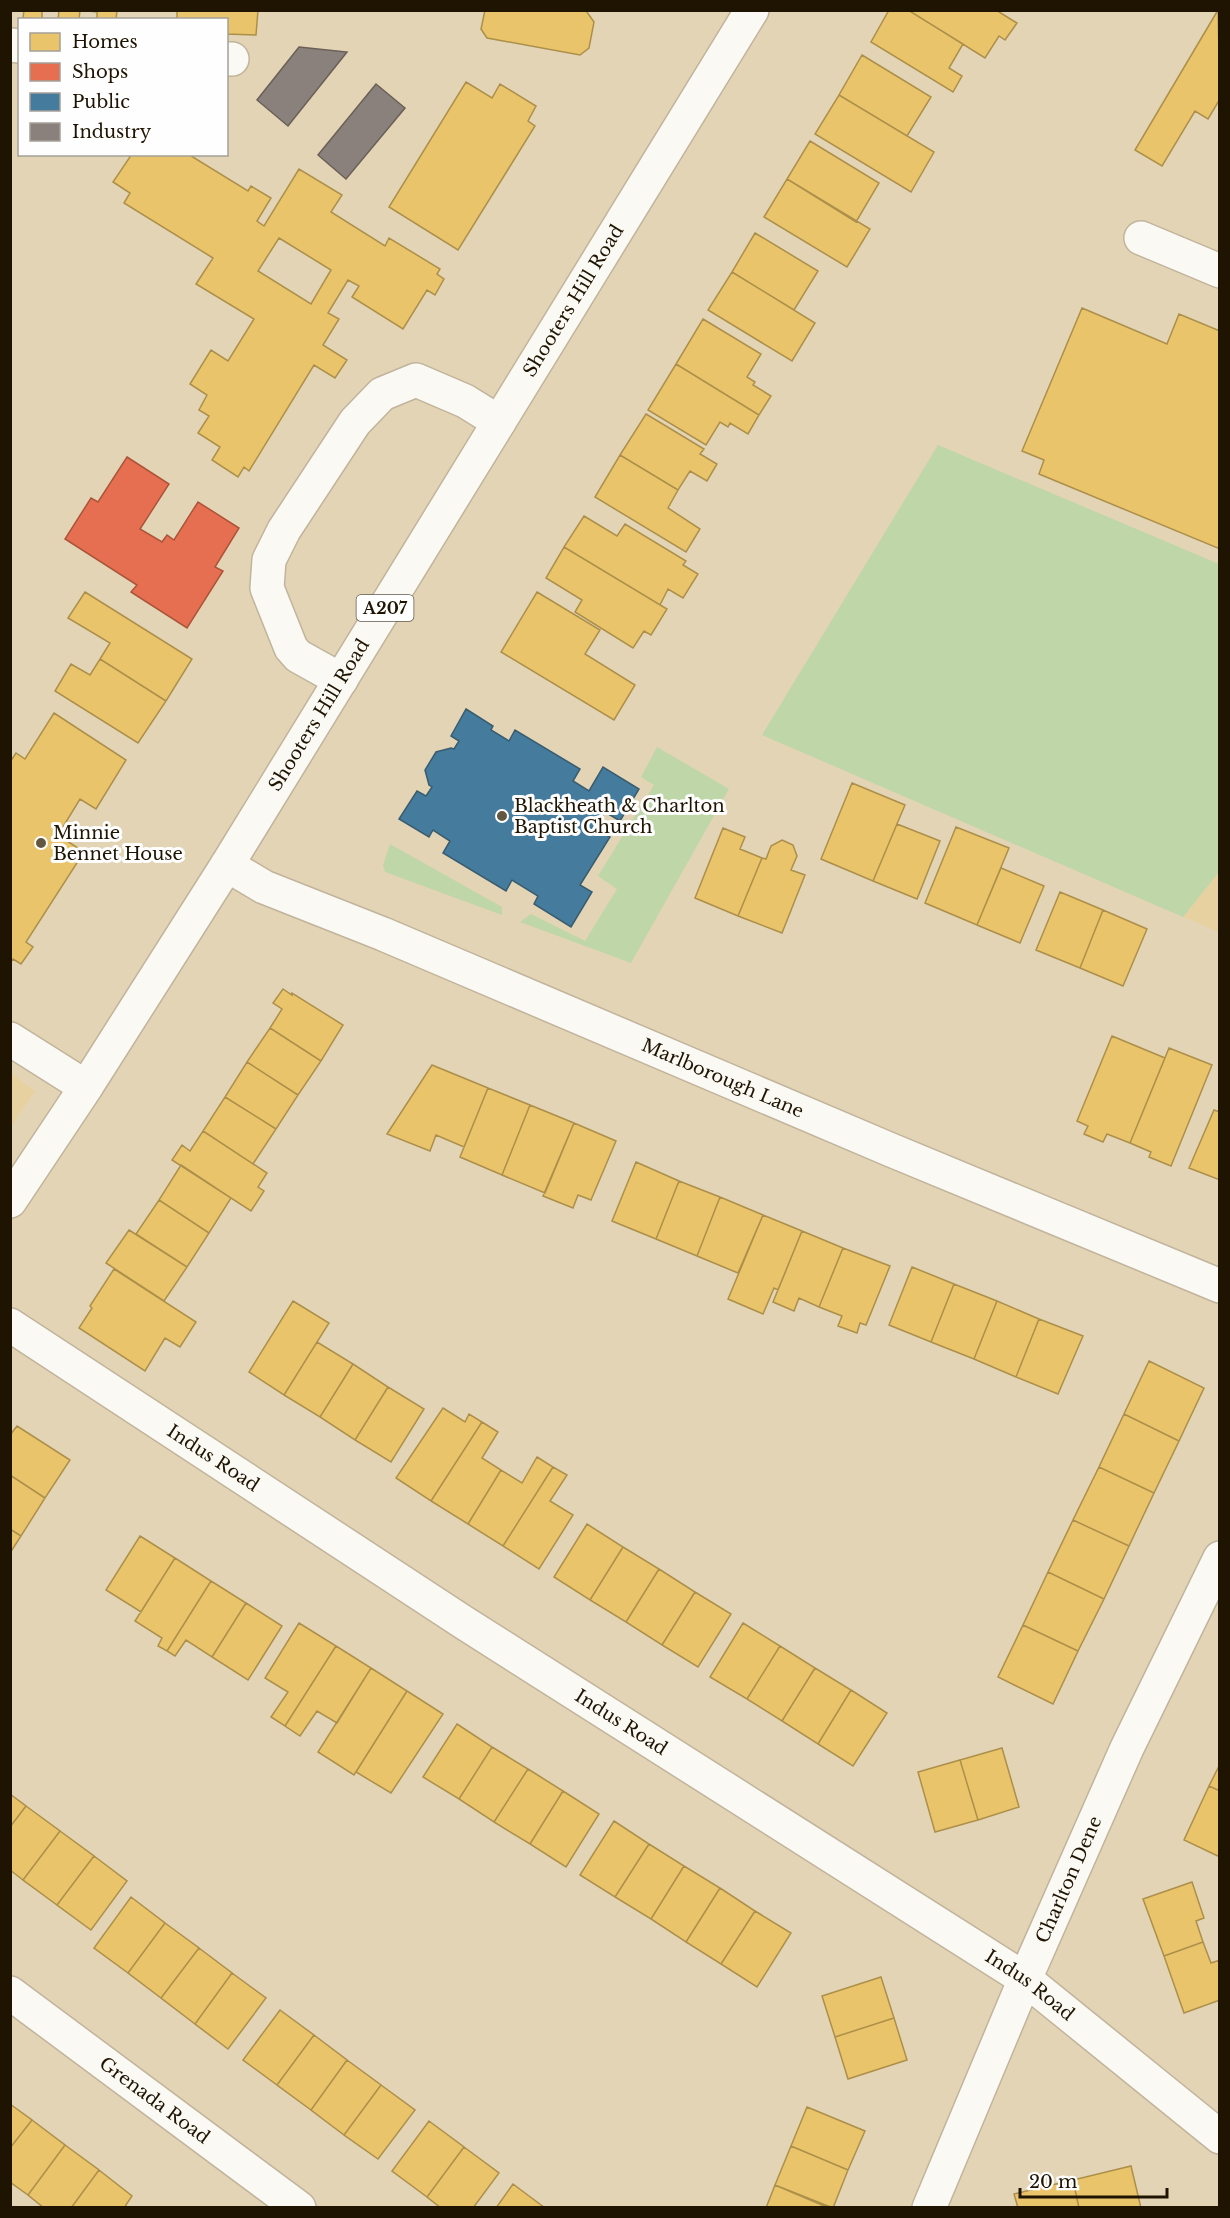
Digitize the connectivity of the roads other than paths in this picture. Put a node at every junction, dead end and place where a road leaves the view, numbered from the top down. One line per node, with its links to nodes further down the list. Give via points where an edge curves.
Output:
1 (752, 10): 4 (street, Shooters Hill Road / A207)
2 (1141, 238): 3 (street)
3 (1220, 271)
4 (499, 422): 5 (street, Shooters Hill Road / A207); 5 (street, via 465,401 416,380 382,394 355,422 284,530 269,560 267,588 275,613 298,656)
5 (341, 680): 6 (street, Shooters Hill Road / A207)
6 (227, 865): 8 (street, Shooters Hill Road / A207); 10 (street, Marlborough Lane, via 264,887)
7 (10, 1039): 8 (street)
8 (87, 1087): 9 (street, Shooters Hill Road / A207)
9 (10, 1201)
10 (1220, 1286)
11 (10, 1325): 13 (street, Indus Road, via 463,1622)
12 (1220, 1558): 13 (street, Charlton Dene, via 1127,1748)
13 (1025, 1979): 15 (street, Indus Road); 17 (street, Charlton Dene)
14 (10, 1993): 16 (street, Grenada Road)
15 (1220, 2137)
16 (299, 2208)
17 (929, 2208)

